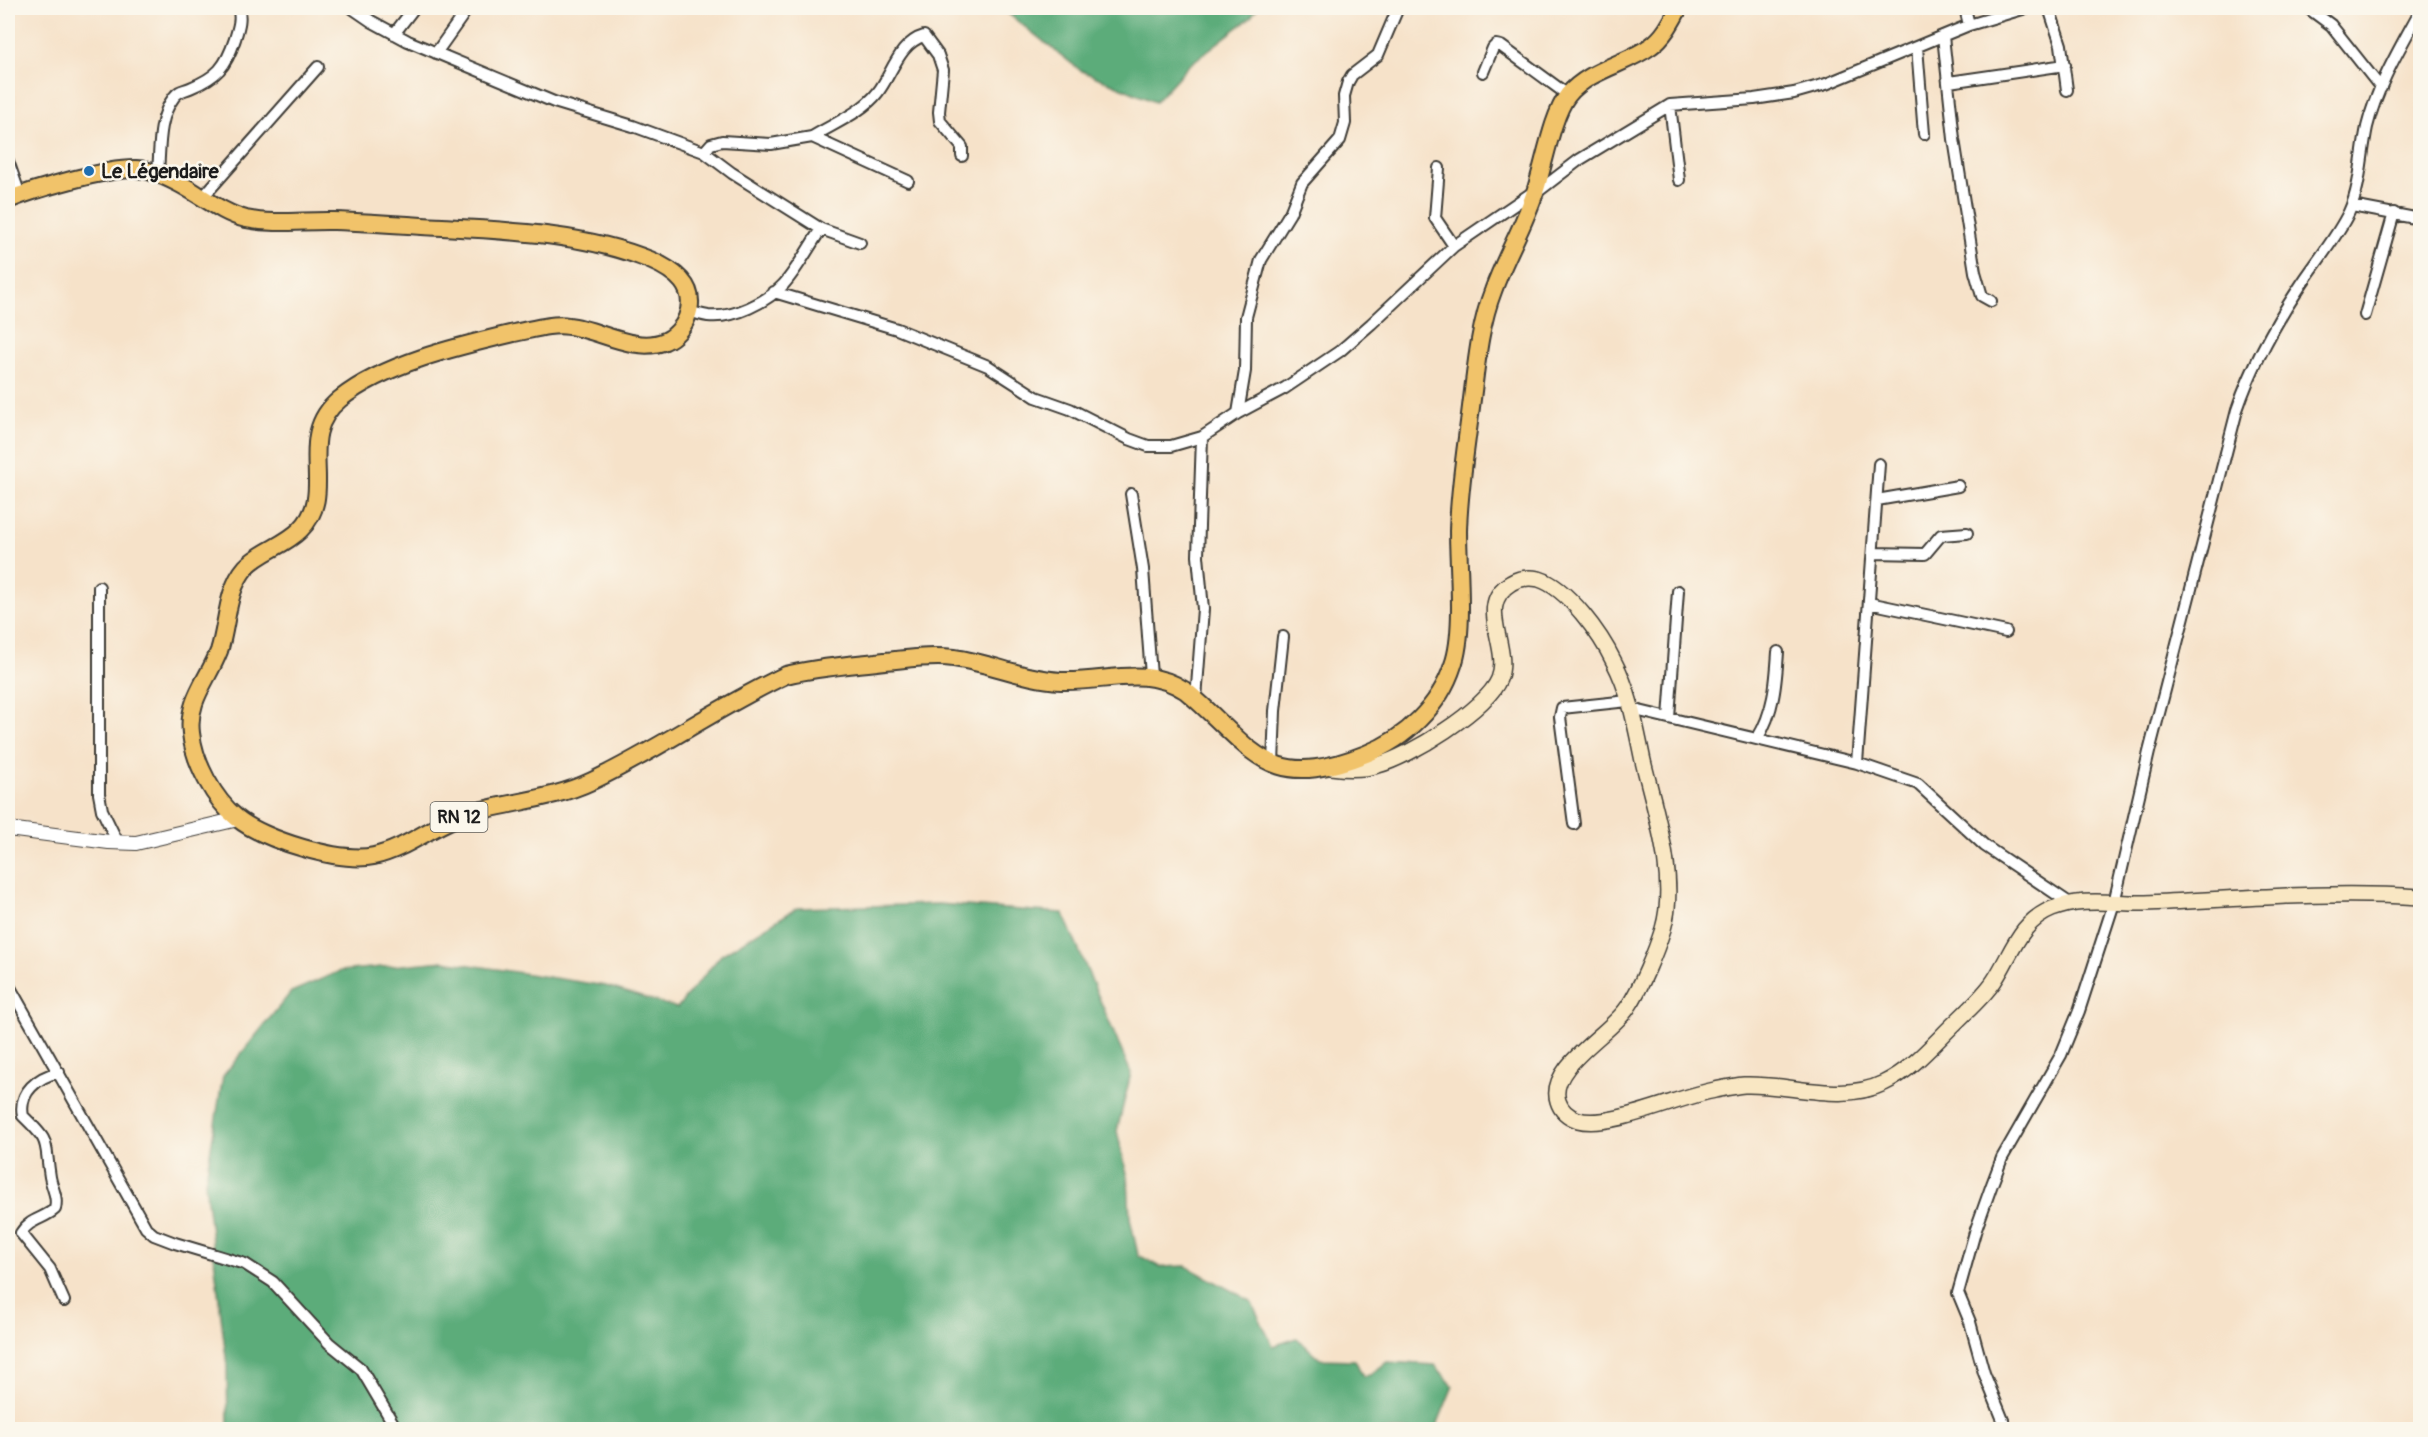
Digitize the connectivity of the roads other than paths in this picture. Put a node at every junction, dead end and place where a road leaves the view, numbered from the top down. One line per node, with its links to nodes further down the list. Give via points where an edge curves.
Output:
1 (238, 8): 31 (street, via 241,15 236,37 223,68 180,90 165,111)
2 (351, 8): 13 (street)
3 (414, 8): 13 (street)
4 (468, 8): 16 (street)
5 (1398, 8): 47 (street, via 1378,55 1348,82 1340,140 1302,183 1290,213 1260,260 1246,317 1245,371)
6 (1679, 8): 23 (main road, RN 12, via 1669,27 1651,46 1593,75)
7 (1965, 8): 12 (street)
8 (2026, 8): 12 (street)
9 (2049, 8): 17 (street)
10 (2308, 8): 21 (street, via 2331,25)
11 (2421, 11): 21 (street)
12 (1969, 25): 14 (street)
13 (394, 34): 16 (street)
14 (1942, 36): 15 (street); 20 (street)
15 (1917, 47): 24 (street, via 1794,93); 25 (street)
16 (436, 53): 27 (street, via 554,102)
17 (2065, 65): 20 (street); 22 (street)
18 (318, 67): 36 (street)
19 (1483, 72): 23 (street, via 1493,48 1502,46)
20 (1949, 82): 44 (street, via 1975,272 1982,296)
21 (2381, 88): 37 (street, via 2368,125)
22 (2067, 90)
23 (1568, 95): 34 (main road, RN 12, via 1558,114)
24 (1670, 105): 32 (street); 34 (street, via 1579,160)
25 (1924, 134)
26 (812, 136): 27 (street, via 771,144 723,141 711,144); 28 (street, via 878,93 908,45 924,36 943,70 940,121 962,147); 33 (street)
27 (704, 152): 40 (street)
28 (962, 156)
29 (8, 161): 35 (street)
30 (1439, 168): 42 (street, via 1436,218)
31 (158, 174): 35 (main road, via 134,169); 36 (main road)
32 (1679, 180)
33 (908, 181)
34 (1535, 192): 42 (street); 68 (main road, RN 12, via 1485,315 1458,526 1458,640 1453,667 1432,705 1411,727 1389,744)
35 (14, 197)
36 (203, 197): 45 (main road, via 241,218 430,226 563,237 606,245 666,267 690,294)
37 (2352, 206): 38 (street); 74 (street, via 2256,359 2237,410)
38 (2394, 213): 39 (street); 46 (street)
39 (2421, 219)
40 (821, 229): 41 (street); 43 (street, via 785,283)
41 (861, 243)
42 (1454, 246): 47 (street, via 1340,351 1285,388)
43 (774, 292): 45 (street, via 756,304 728,314 708,316); 48 (street, via 897,329 988,366 1036,397 1139,443 1172,446)
44 (1990, 301)
45 (689, 311): 69 (main road, RN 12, via 684,326 666,340 644,344 567,325 450,350 399,366 352,391 324,415 318,427 317,497 311,516 300,531 258,556 239,576 219,649 192,703 190,727 195,752 211,786)
46 (2365, 315)
47 (1238, 413): 48 (street)
48 (1202, 437): 62 (street, via 1198,556 1203,609)
49 (1879, 464): 52 (street)
50 (1958, 486): 52 (street)
51 (1131, 494): 61 (street, via 1143,569)
52 (1877, 500): 54 (street)
53 (1967, 533): 54 (street, via 1941,535 1925,554)
54 (1873, 553): 57 (street)
55 (99, 587): 72 (street, via 99,794)
56 (1678, 591): 64 (street)
57 (1869, 603): 58 (street); 66 (street)
58 (2006, 632)
59 (1283, 637): 67 (street)
60 (1778, 652): 65 (street, via 1770,714)
61 (1151, 676): 62 (main road, RN 12, via 1175,684); 69 (main road, RN 12, via 1047,680 951,658 927,657 811,669 763,686 591,782 467,814 370,857 314,850 257,830)
62 (1196, 699): 67 (main road, RN 12, via 1243,746)
63 (1630, 705): 64 (street); 68 (main road, via 1614,661 1578,610 1539,579 1520,579 1507,585 1494,601 1501,674 1477,706 1456,724 1396,759 1362,768); 70 (street, via 1562,708); 75 (main road, via 1660,833 1667,880 1664,927 1629,1006 1559,1080 1558,1102 1564,1113 1575,1119 1611,1119 1711,1090 1745,1085 1836,1092 1865,1090 1886,1083 1911,1065 1986,991 2030,922 2051,909)
64 (1669, 718): 65 (street)
65 (1756, 739): 66 (street)
66 (1857, 763): 75 (street, via 1918,783 1985,846)
67 (1273, 765): 68 (main road, RN 12, via 1297,769)
68 (1331, 767)
69 (238, 819): 72 (street, via 149,841)
70 (1574, 824)
71 (8, 829): 72 (street)
72 (118, 843)
73 (2421, 897): 74 (main road, via 2378,894)
74 (2114, 903): 75 (main road); 80 (street, via 2061,1055 2002,1158 1958,1293)
75 (2071, 904)
76 (8, 984): 77 (street)
77 (59, 1072): 78 (street, via 37,1081 21,1104 23,1116 46,1141 56,1197 55,1209 29,1223 21,1233 50,1269); 79 (street, via 146,1228 175,1243 244,1264 273,1282 329,1343 361,1369)
78 (64, 1301)
79 (397, 1430)
80 (2007, 1430)

